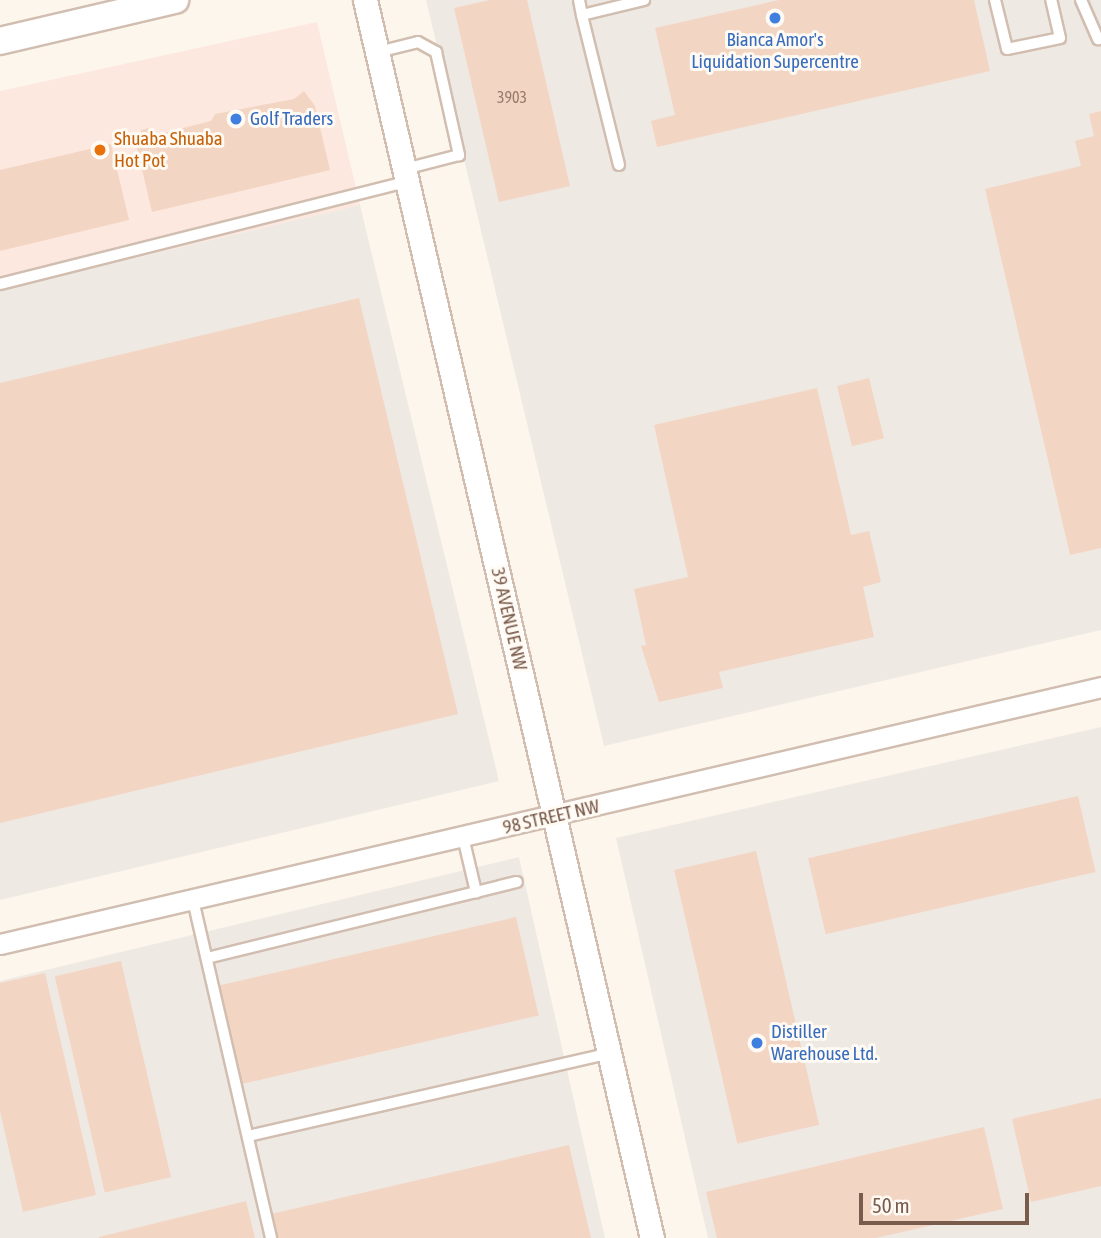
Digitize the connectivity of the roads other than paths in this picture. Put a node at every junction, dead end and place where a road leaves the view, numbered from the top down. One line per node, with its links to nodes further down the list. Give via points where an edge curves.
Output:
1 (175, 0): 10 (main road)
2 (365, 0): 11 (street, 39 AVENUE NW)
3 (579, 0): 8 (lane)
4 (644, 0): 8 (lane)
5 (995, 0): 6 (lane, via 1007,49 1060,38)
6 (1051, 0)
7 (1081, 0): 9 (lane)
8 (582, 15): 12 (lane)
9 (1098, 39)
10 (0, 41)
11 (377, 52): 13 (street, 39 AVENUE NW); 13 (lane, via 418,42 436,52 459,155)
12 (619, 165)
13 (406, 176): 14 (lane); 16 (street, 39 AVENUE NW)
14 (0, 284)
15 (1101, 687): 16 (street, 98 STREET NW)
16 (554, 816): 17 (street, 98 STREET NW); 23 (street, 39 AVENUE NW)
17 (463, 837): 19 (lane); 20 (street, 98 STREET NW)
18 (517, 882): 19 (lane)
19 (476, 892): 22 (lane)
20 (193, 900): 21 (street, 98 STREET NW); 22 (lane)
21 (0, 944)
22 (207, 958): 24 (lane)
23 (610, 1052): 24 (lane); 26 (street, 39 AVENUE NW)
24 (248, 1136): 25 (lane)
25 (271, 1238)
26 (652, 1238)

